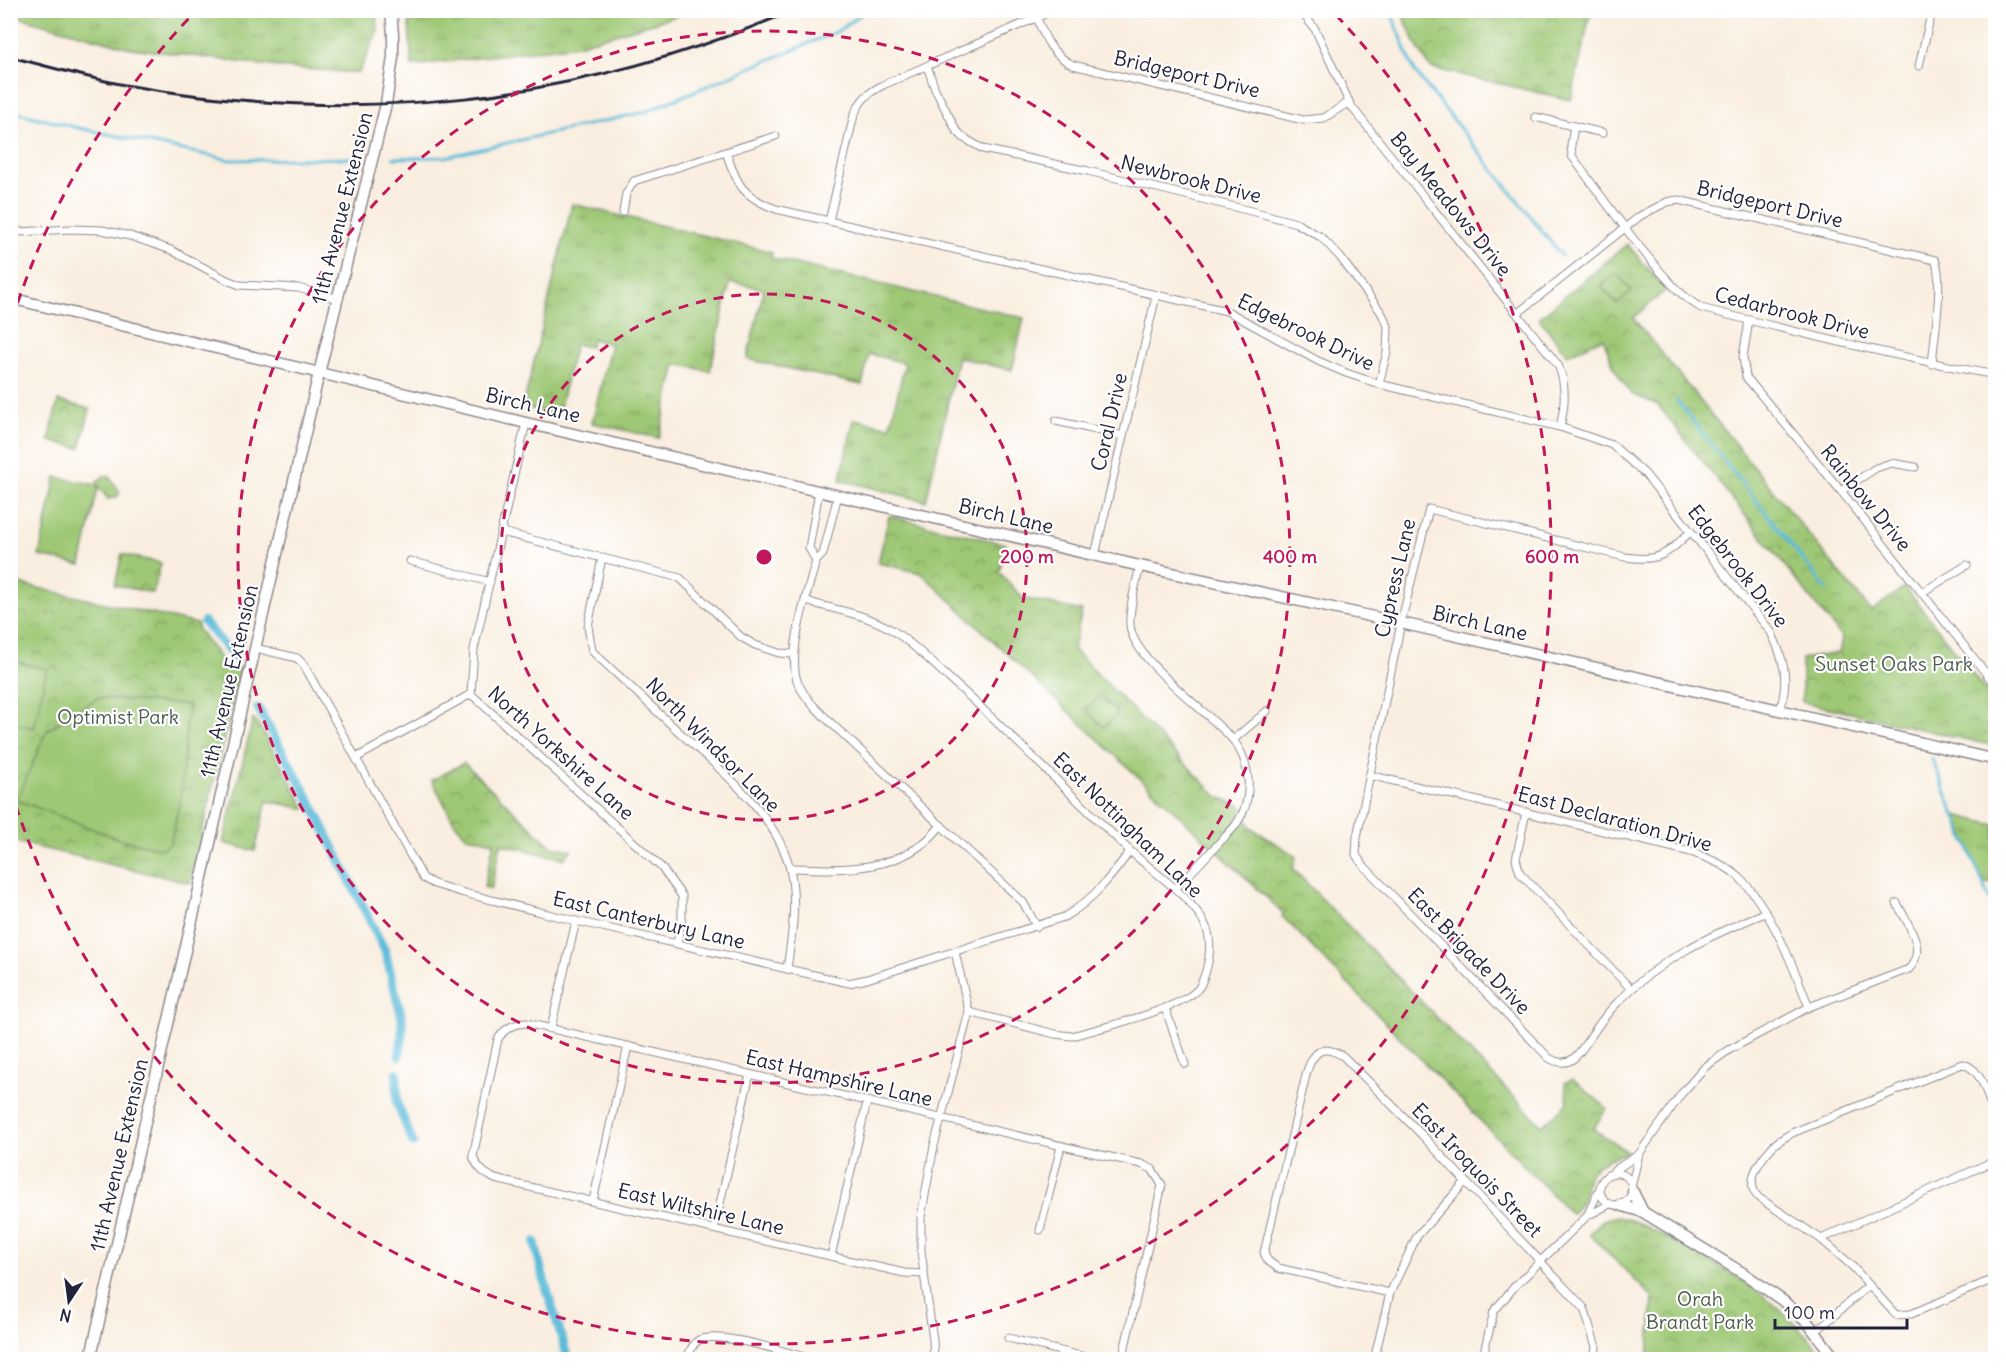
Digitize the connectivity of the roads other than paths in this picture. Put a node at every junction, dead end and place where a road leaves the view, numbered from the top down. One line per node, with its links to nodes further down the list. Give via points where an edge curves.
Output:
1 (391, 10): 20 (street, 11th Avenue Extension, via 393,57 386,104)
2 (1053, 10): 5 (street)
3 (1291, 10): 8 (street, Bay Meadows Drive, via 1305,16 1315,28)
4 (1932, 10): 7 (street)
5 (1037, 18): 6 (street); 8 (street, Bridgeport Drive, via 1048,45 1074,65 1303,120 1324,118)
6 (927, 66): 15 (street, via 883,85 866,95 859,105); 26 (street, Newbrook Drive, via 956,130 982,149 1263,214 1296,223 1321,237 1340,257 1388,326 1388,352)
7 (1919, 66)
8 (1349, 102): 21 (street, Bay Meadows Drive)
9 (1535, 117): 10 (street)
10 (1574, 126): 11 (street); 16 (street, Cedarbrook Drive, via 1572,156)
11 (1603, 133)
12 (777, 136): 13 (street)
13 (726, 152): 14 (street, via 633,181); 15 (street, Edgebrook Drive, via 743,190 752,199 776,209)
14 (622, 212)
15 (829, 221): 18 (street, Edgebrook Drive)
16 (1624, 228): 21 (street, Bridgeport Drive); 22 (street, Cedarbrook Drive, via 1689,301 1701,308); 23 (street, Bridgeport Drive, via 1640,216 1678,200 1935,260 1939,281)
17 (10, 230): 20 (street, via 102,230 171,249 240,285 298,288)
18 (1156, 296): 26 (street, Edgebrook Drive, via 1227,311 1318,361); 30 (street, Coral Drive)
19 (10, 298): 24 (street, Birch Lane)
20 (339, 299): 24 (street, 11th Avenue Extension)
21 (1518, 313): 29 (street, Bay Meadows Drive, via 1563,377)
22 (1749, 320): 23 (street, Cedarbrook Drive); 33 (street, Rainbow Drive, via 1743,357 1746,376)
23 (1932, 363): 25 (street, Cedarbrook Drive)
24 (319, 373): 28 (street, Birch Lane); 47 (street, 11th Avenue Extension)
25 (1995, 375)
26 (1379, 384): 29 (street, Edgebrook Drive)
27 (1056, 421): 30 (street)
28 (526, 423): 32 (street, Birch Lane); 35 (street, North Yorkshire Lane)
29 (1560, 426): 36 (street, Edgebrook Drive, via 1612,445 1623,453 1645,474)
30 (1123, 436): 37 (street, Coral Drive)
31 (1916, 467): 33 (street, via 1891,463)
32 (819, 491): 34 (street, Birch Lane); 40 (street, via 809,548)
33 (1841, 491): 44 (street, Rainbow Drive)
34 (838, 495): 37 (street, Birch Lane); 40 (street, via 823,554)
35 (502, 532): 38 (street); 43 (street, North Yorkshire Lane)
36 (1690, 532): 46 (street, Cypress Lane, via 1657,558 1642,560 1429,509); 52 (street, Edgebrook Drive, via 1772,632 1785,672)
37 (1095, 555): 42 (street, Birch Lane)
38 (602, 558): 48 (street, via 680,578 741,637 779,653); 62 (street, North Windsor Lane, via 588,626 592,651 748,799 776,833)
39 (410, 561): 43 (street)
40 (816, 561): 45 (street)
41 (1967, 565): 44 (street)
42 (1140, 566): 46 (street, Birch Lane); 54 (street, via 1130,613 1132,636 1152,664)
43 (490, 582): 51 (street, North Yorkshire Lane, via 474,649)
44 (1921, 593): 49 (street, Rainbow Drive)
45 (806, 601): 48 (street); 60 (street, East Nottingham Lane, via 866,618 911,643)
46 (1401, 623): 52 (street, Birch Lane); 57 (street, Cypress Lane)
47 (255, 648): 55 (street, East Canterbury Lane, via 297,658 304,665); 106 (street, 11th Avenue Extension)
48 (793, 654): 59 (street, via 797,681 806,698)
49 (1992, 678): 50 (street, Rainbow Drive)
50 (1995, 686)
51 (471, 694): 55 (street); 68 (street, North Yorkshire Lane, via 661,867 682,896)
52 (1780, 710): 56 (street, Birch Lane)
53 (1267, 711): 54 (street)
54 (1233, 740): 63 (street, via 1248,774 1245,809 1237,824)
55 (356, 758): 66 (street, East Canterbury Lane, via 423,878 464,893)
56 (1995, 760)
57 (1369, 775): 58 (street, East Declaration Drive); 61 (street, Cypress Lane)
58 (1526, 812): 65 (street, East Declaration Drive, via 1714,860 1743,881); 71 (street, via 1516,859 1520,873)
59 (941, 825): 62 (street, via 918,848 890,861 864,868); 67 (street, via 1023,902)
60 (1130, 851): 63 (street, East Nottingham Lane); 67 (street, East Canterbury Lane, via 1082,907)
61 (1356, 855): 71 (street, East Brigade Drive, via 1549,1058 1563,1062 1577,1056)
62 (790, 868): 70 (street, North Windsor Lane, via 793,905)
63 (1176, 888): 73 (street, East Nottingham Lane, via 1201,918 1210,950 1199,988)
64 (1897, 903): 72 (street, via 1917,947 1918,956 1909,969)
65 (1765, 914): 71 (street, via 1674,955); 72 (street, East Declaration Drive)
66 (576, 921): 68 (street, East Canterbury Lane); 75 (street)
67 (1037, 927): 69 (street, East Canterbury Lane)
68 (677, 943): 70 (street, East Canterbury Lane)
69 (955, 952): 70 (street, East Canterbury Lane, via 849,982); 74 (street)
70 (787, 969)
71 (1631, 989)
72 (1809, 1007): 83 (street, via 1705,1067)
73 (1165, 1008): 74 (street, East Nottingham Lane, via 1071,1036); 77 (street)
74 (969, 1012): 80 (street)
75 (551, 1028): 76 (street, East Hampshire Lane); 85 (street, East Hampshire Lane, via 514,1024 498,1039 473,1156)
76 (628, 1046): 78 (street, East Hampshire Lane); 90 (street)
77 (1185, 1064)
78 (750, 1074): 79 (street, East Hampshire Lane); 94 (street)
79 (867, 1102): 80 (street, East Hampshire Lane); 97 (street)
80 (941, 1119): 82 (street, East Hampshire Lane); 99 (street, via 921,1216)
81 (1995, 1122): 96 (street, via 1978,1072 1962,1065 1792,1133 1773,1146 1755,1171 1751,1186 1759,1198)
82 (1061, 1146): 95 (street); 111 (street, East Hampshire Lane, via 1141,1164 1154,1171 1162,1185)
83 (1639, 1154): 86 (street); 89 (street)
84 (1995, 1160): 96 (street)
85 (476, 1164): 90 (street, East Wiltshire Lane, via 495,1179)
86 (1611, 1173): 88 (street); 89 (street, via 1626,1175)
87 (1466, 1181): 98 (street, East Iroquois Street); 102 (street, via 1417,1236); 102 (street, East Iroquois Street, via 1343,1056 1322,1049 1312,1057 1264,1253 1278,1268)
88 (1600, 1188): 91 (street, via 1603,1198); 93 (street)
89 (1632, 1188): 91 (street, via 1628,1200); 92 (street)
90 (593, 1201): 94 (street, East Wiltshire Lane)
91 (1615, 1204): 92 (street); 93 (street)
92 (1643, 1212): 103 (street, via 1746,1275 1784,1302)
93 (1587, 1216): 98 (street)
94 (714, 1230): 97 (street, East Wiltshire Lane)
95 (1040, 1230)
96 (1821, 1239): 101 (street)
97 (831, 1256): 99 (street, East Wiltshire Lane)
98 (1541, 1260): 113 (street, via 1494,1311); 114 (street, East Iroquois Street, via 1584,1308 1596,1347)
99 (924, 1274): 109 (street)
100 (1995, 1278): 101 (street, via 1911,1314 1896,1315)
101 (1869, 1285): 103 (street)
102 (1390, 1293): 112 (street)
103 (1815, 1332): 115 (street)
104 (1008, 1338): 110 (street)
105 (789, 1356): 107 (street, via 713,1337 692,1346); 108 (street)
106 (90, 1359)
107 (687, 1359)
108 (815, 1359)
109 (934, 1359)
110 (1097, 1359)
111 (1122, 1359)
112 (1374, 1359)
113 (1482, 1359)
114 (1594, 1359)
115 (1836, 1359)

